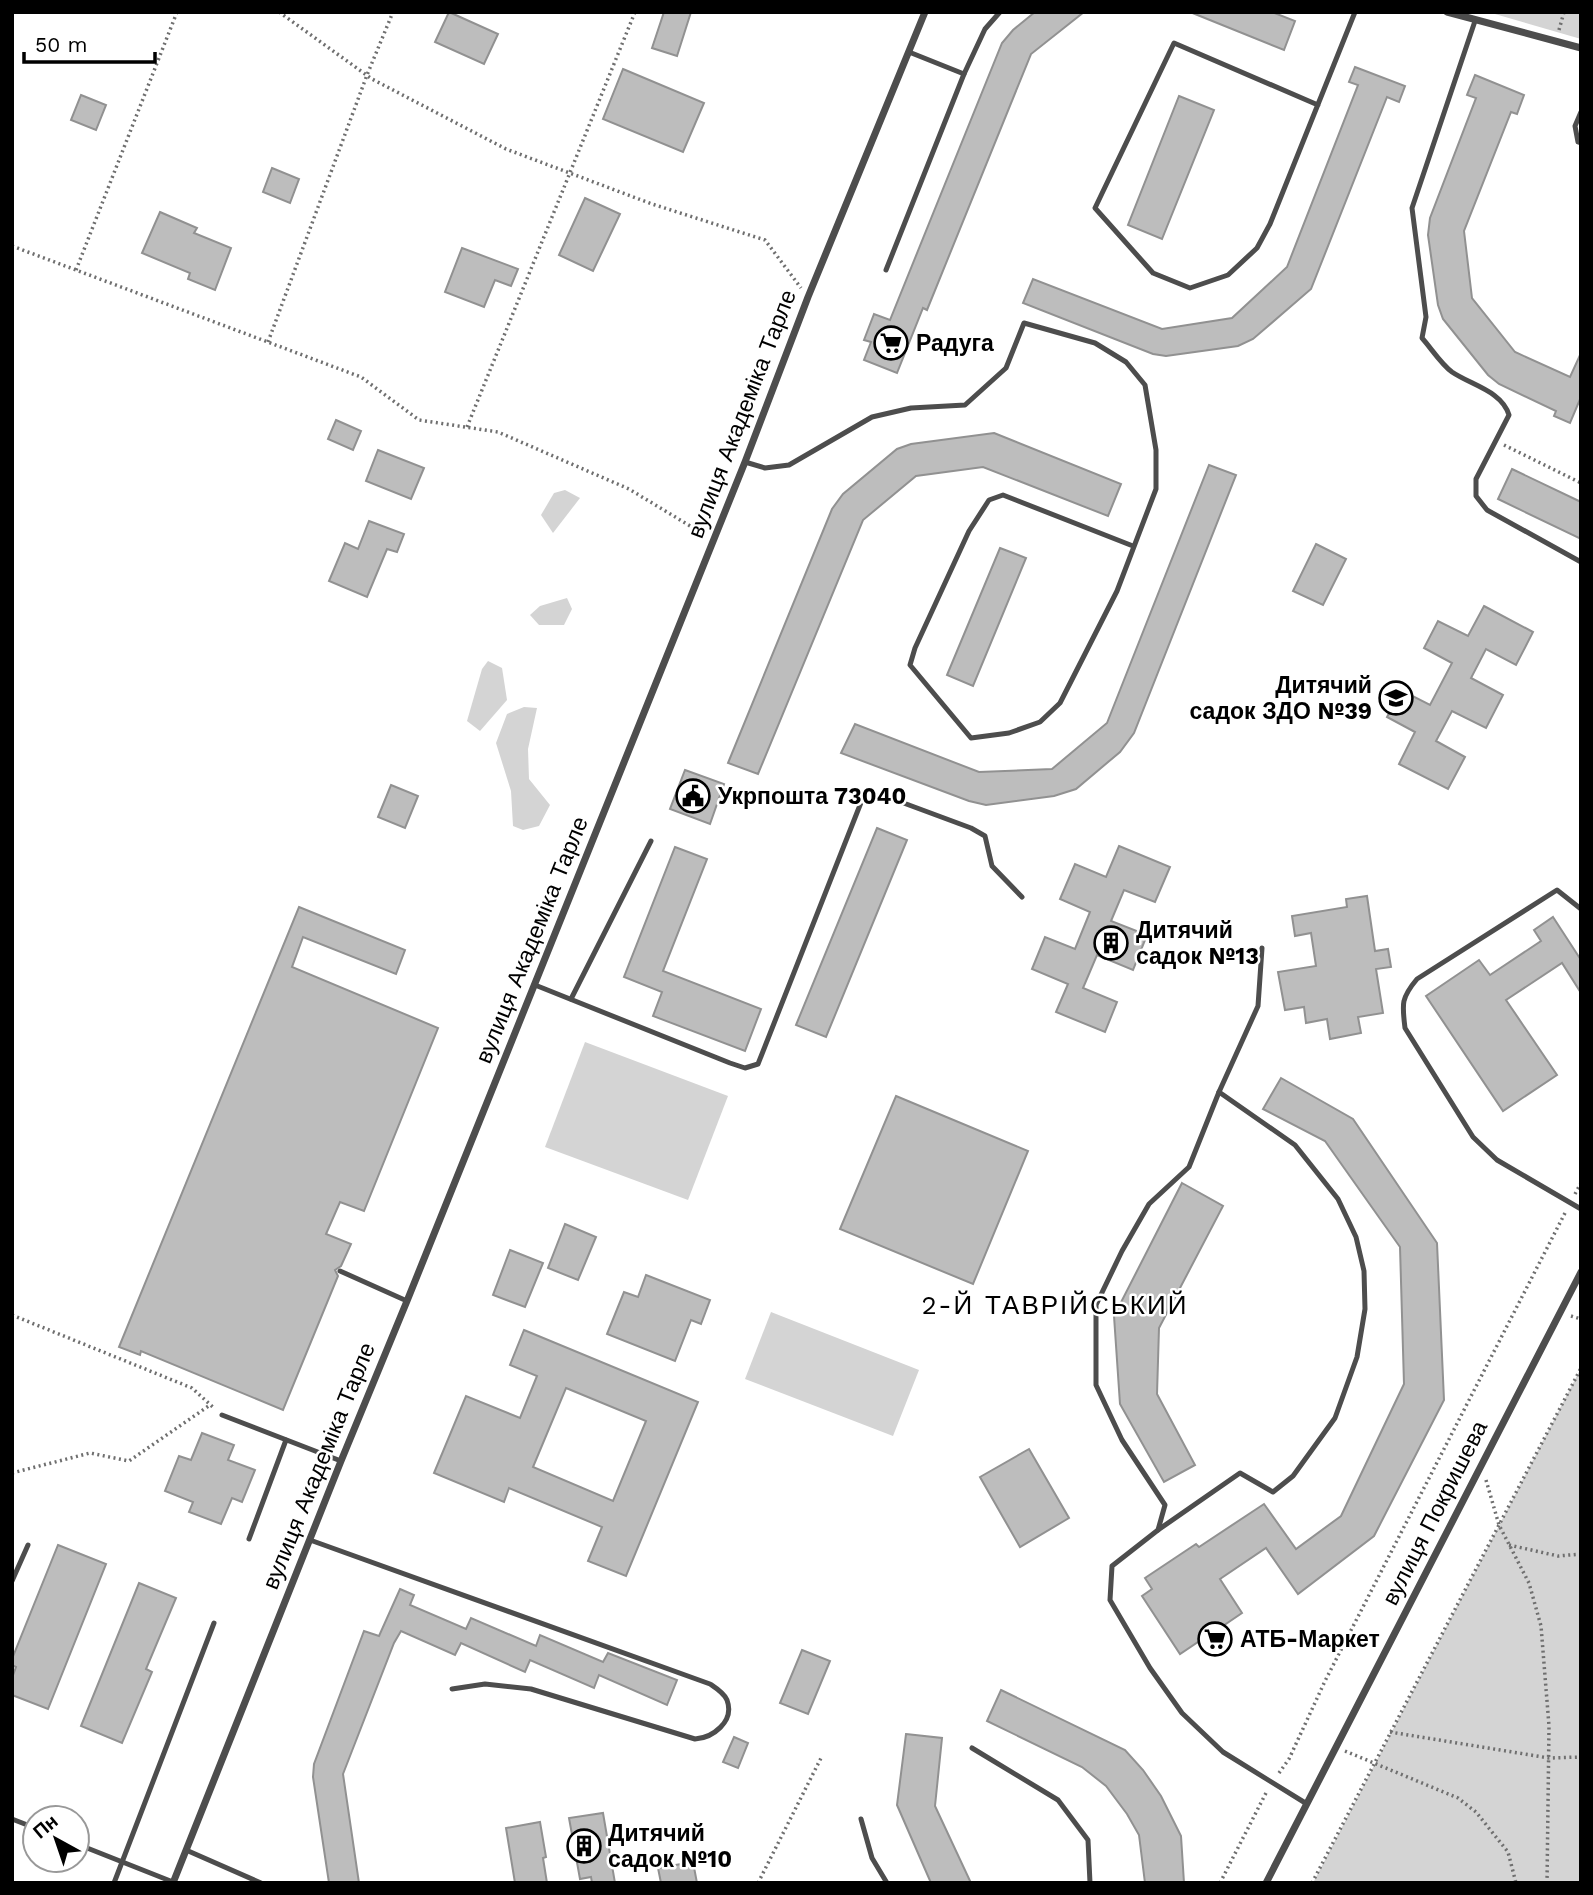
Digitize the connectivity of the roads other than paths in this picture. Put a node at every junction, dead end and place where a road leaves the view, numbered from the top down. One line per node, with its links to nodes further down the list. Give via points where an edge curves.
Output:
1 (925, 12): 7 (street, вулиця Академіка Тарле)
2 (1000, 12): 8 (lane, via 985,29)
3 (1355, 12): 9 (lane)
4 (1447, 12): 5 (street)
5 (1475, 21): 6 (street); 15 (lane, via 1412,208 1426,317 1422,338 1450,370 1506,406 1509,415 1476,480 1476,495 1488,510)
6 (1581, 48)
7 (909, 52): 8 (lane); 13 (street, вулиця Академіка Тарле)
8 (964, 74): 12 (lane)
9 (1318, 105): 9 (lane, via 1270,224 1256,248 1227,275 1190,288 1153,274 1095,208 1174,43)
10 (1581, 112): 11 (lane, via 1574,127)
11 (1581, 143)
12 (886, 270)
13 (745, 462): 14 (lane, via 765,468 789,466 872,417 911,408 965,405 1006,368 1024,323 1095,343 1126,362 1145,385 1156,450 1156,489); 20 (street, вулиця Академіка Тарле)
14 (1133, 546): 14 (lane, via 1116,591 1060,703 1040,722 1009,733 971,738 909,665 959,551 989,500 1003,495)
15 (1581, 562)
16 (651, 841): 21 (lane)
17 (1022, 897): 21 (lane, via 992,866 985,836 882,796 862,800 758,1063 745,1068 730,1063)
18 (1581, 909): 23 (lane, via 1557,890 1417,979 1404,995 1403,1010 1405,1028 1473,1137 1497,1160)
19 (1262, 947): 22 (lane, via 1258,1006)
20 (535, 985): 21 (lane); 26 (street, вулиця Академіка Тарле)
21 (571, 999)
22 (1219, 1092): 30 (lane, via 1189,1167 1150,1204 1096,1305 1096,1385 1122,1440 1165,1505); 30 (lane, via 1295,1145 1338,1199 1356,1237 1364,1270 1365,1309 1357,1357 1335,1418 1293,1476 1273,1492 1240,1474)
23 (1581, 1209)
24 (340, 1271): 26 (lane)
25 (1581, 1272): 38 (street, вулиця Покришева)
26 (407, 1301): 29 (street, вулиця Академіка Тарле)
27 (222, 1415): 28 (lane)
28 (286, 1440): 29 (lane); 31 (lane)
29 (341, 1461): 32 (street, вулиця Академіка Тарле)
30 (1158, 1530): 38 (lane, via 1112,1566 1110,1600 1182,1713 1223,1752)
31 (249, 1539)
32 (310, 1539): 36 (lane, via 710,1684 726,1700 728,1711 720,1729 695,1739 531,1689 485,1684); 41 (street, вулиця Академіка Тарле)
33 (27, 1545): 34 (lane)
34 (12, 1581)
35 (214, 1623): 42 (lane)
36 (452, 1689)
37 (972, 1748): 47 (lane, via 1058,1800 1088,1840)
38 (1307, 1804): 48 (street, вулиця Покришева)
39 (861, 1819): 46 (lane, via 872,1858)
40 (91, 1850): 42 (lane)
41 (186, 1850): 44 (street, вулиця Академіка Тарле); 45 (lane)
42 (122, 1862): 43 (lane); 44 (lane)
43 (114, 1883)
44 (173, 1883)
45 (261, 1883)
46 (887, 1883)
47 (1090, 1883)
48 (1266, 1883)

